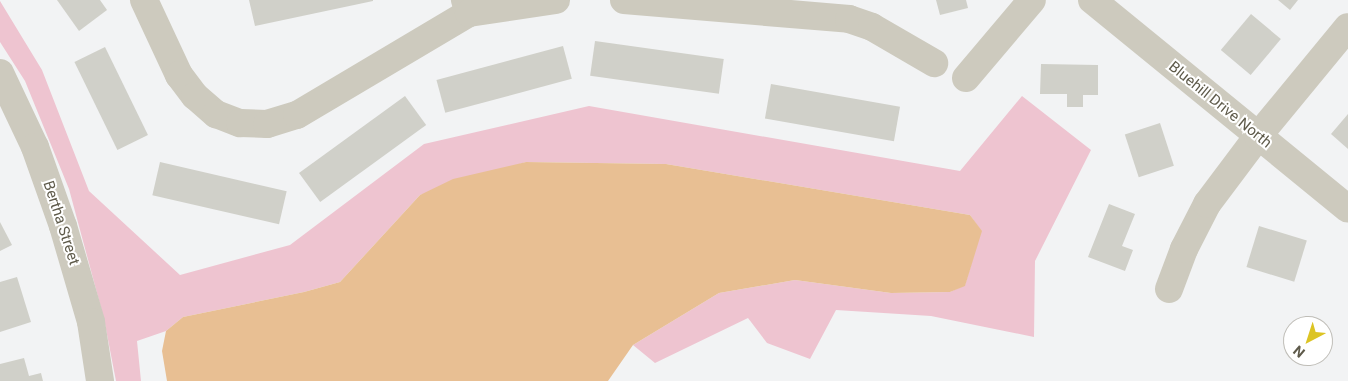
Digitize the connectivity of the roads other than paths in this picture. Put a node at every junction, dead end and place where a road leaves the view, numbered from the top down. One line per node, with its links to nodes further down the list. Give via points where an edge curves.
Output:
1 (144, 0): 6 (street, via 179,75 194,96 216,114 240,123 267,124 297,115)
2 (556, 0): 6 (street)
3 (624, 0): 8 (street, via 848,19 872,27)
4 (1032, 0): 10 (street)
5 (1092, 0): 11 (street, Bluehill Drive North)
6 (467, 6)
7 (1348, 27): 11 (street)
8 (934, 63)
9 (0, 73): 14 (street, Bertha Street, via 36,147 63,226 91,322)
10 (966, 78)
11 (1258, 136): 12 (street, Bluehill Drive North); 13 (street, via 1208,204 1184,249)
12 (1348, 209)
13 (1169, 289)
14 (100, 381)

